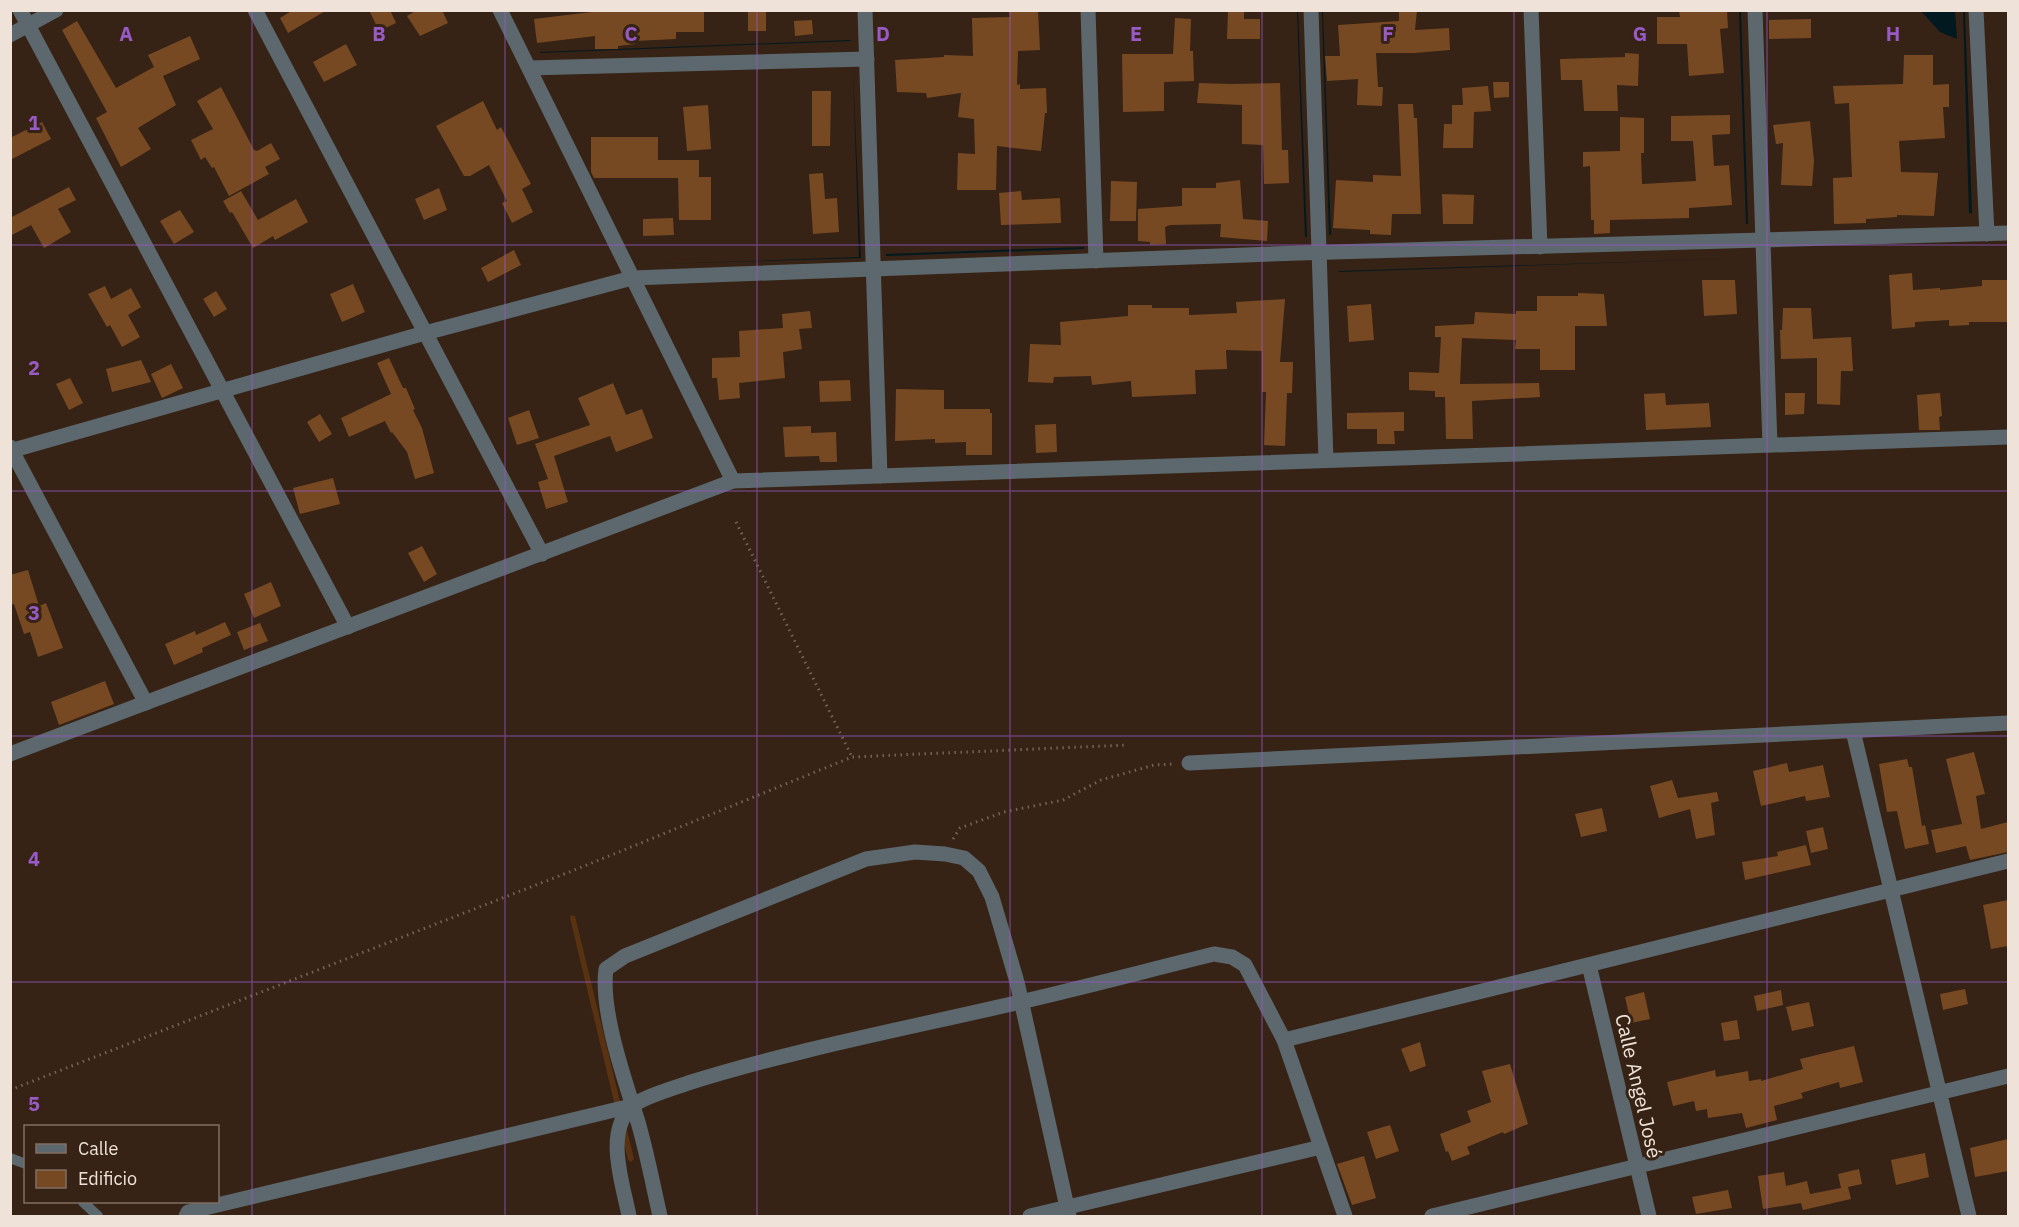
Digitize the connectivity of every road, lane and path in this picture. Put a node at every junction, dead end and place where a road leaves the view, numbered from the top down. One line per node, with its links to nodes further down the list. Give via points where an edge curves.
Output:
1 (20, 10): 11 (street)
2 (56, 10): 11 (street)
3 (255, 10): 23 (street)
4 (500, 10): 14 (street)
5 (865, 10): 13 (street)
6 (1088, 10): 20 (street)
7 (1311, 10): 19 (street)
8 (1531, 10): 18 (street)
9 (1755, 10): 17 (street)
10 (1976, 10): 16 (street)
11 (28, 26): 12 (street); 24 (street)
12 (10, 35)
13 (867, 59): 14 (street); 21 (street)
14 (529, 68): 22 (street)
15 (2008, 233): 16 (street)
16 (1987, 234): 17 (street)
17 (1763, 240): 18 (street); 26 (street)
18 (1540, 247): 19 (street)
19 (1319, 252): 20 (street); 28 (street)
20 (1096, 261): 21 (street)
21 (873, 270): 22 (street); 29 (street)
22 (632, 278): 23 (street); 30 (street)
23 (425, 333): 24 (street); 32 (street)
24 (222, 390): 27 (street); 33 (street)
25 (2008, 437): 26 (street)
26 (1770, 445): 28 (street)
27 (11, 449): 34 (street)
28 (1326, 460): 29 (street)
29 (880, 476): 30 (street)
30 (733, 481): 32 (street)
31 (736, 522): 39 (path)
32 (542, 554): 33 (street)
33 (348, 627): 34 (street)
34 (146, 703): 38 (street)
35 (2008, 723): 36 (street)
36 (1853, 730): 40 (street); 43 (street)
37 (1127, 745): 39 (path)
38 (10, 754)
39 (852, 757): 48 (path, via 577,869)
40 (1189, 763): 41 (path, via 1154,765 1101,780 1063,800 1004,812 960,828)
41 (945, 854): 45 (street, via 964,858 980,871 992,897); 50 (street, via 915,852 866,859 625,956 606,969 603,986)
42 (2008, 861): 43 (street)
43 (1891, 890): 44 (street); 49 (street)
44 (1589, 965): 46 (street); 52 (street, Calle Angel José)
45 (1021, 1002): 46 (street, via 1214,954 1223,955 1245,965); 50 (street, via 729,1070); 54 (street)
46 (1284, 1040): 51 (street)
47 (2008, 1076): 49 (street)
48 (10, 1090)
49 (1939, 1093): 52 (street); 63 (street)
50 (631, 1106): 56 (street, via 188,1212); 57 (street, via 620,1122 615,1143); 58 (street)
51 (1321, 1147): 54 (street); 60 (street)
52 (1637, 1167): 61 (street); 62 (street, Calle Angel José)
53 (84, 1203): 55 (lane)
54 (1068, 1212): 59 (street)
55 (98, 1216)
56 (186, 1216)
57 (629, 1216)
58 (660, 1216)
59 (1030, 1216)
60 (1345, 1216)
61 (1432, 1216)
62 (1649, 1216)
63 (1969, 1216)

